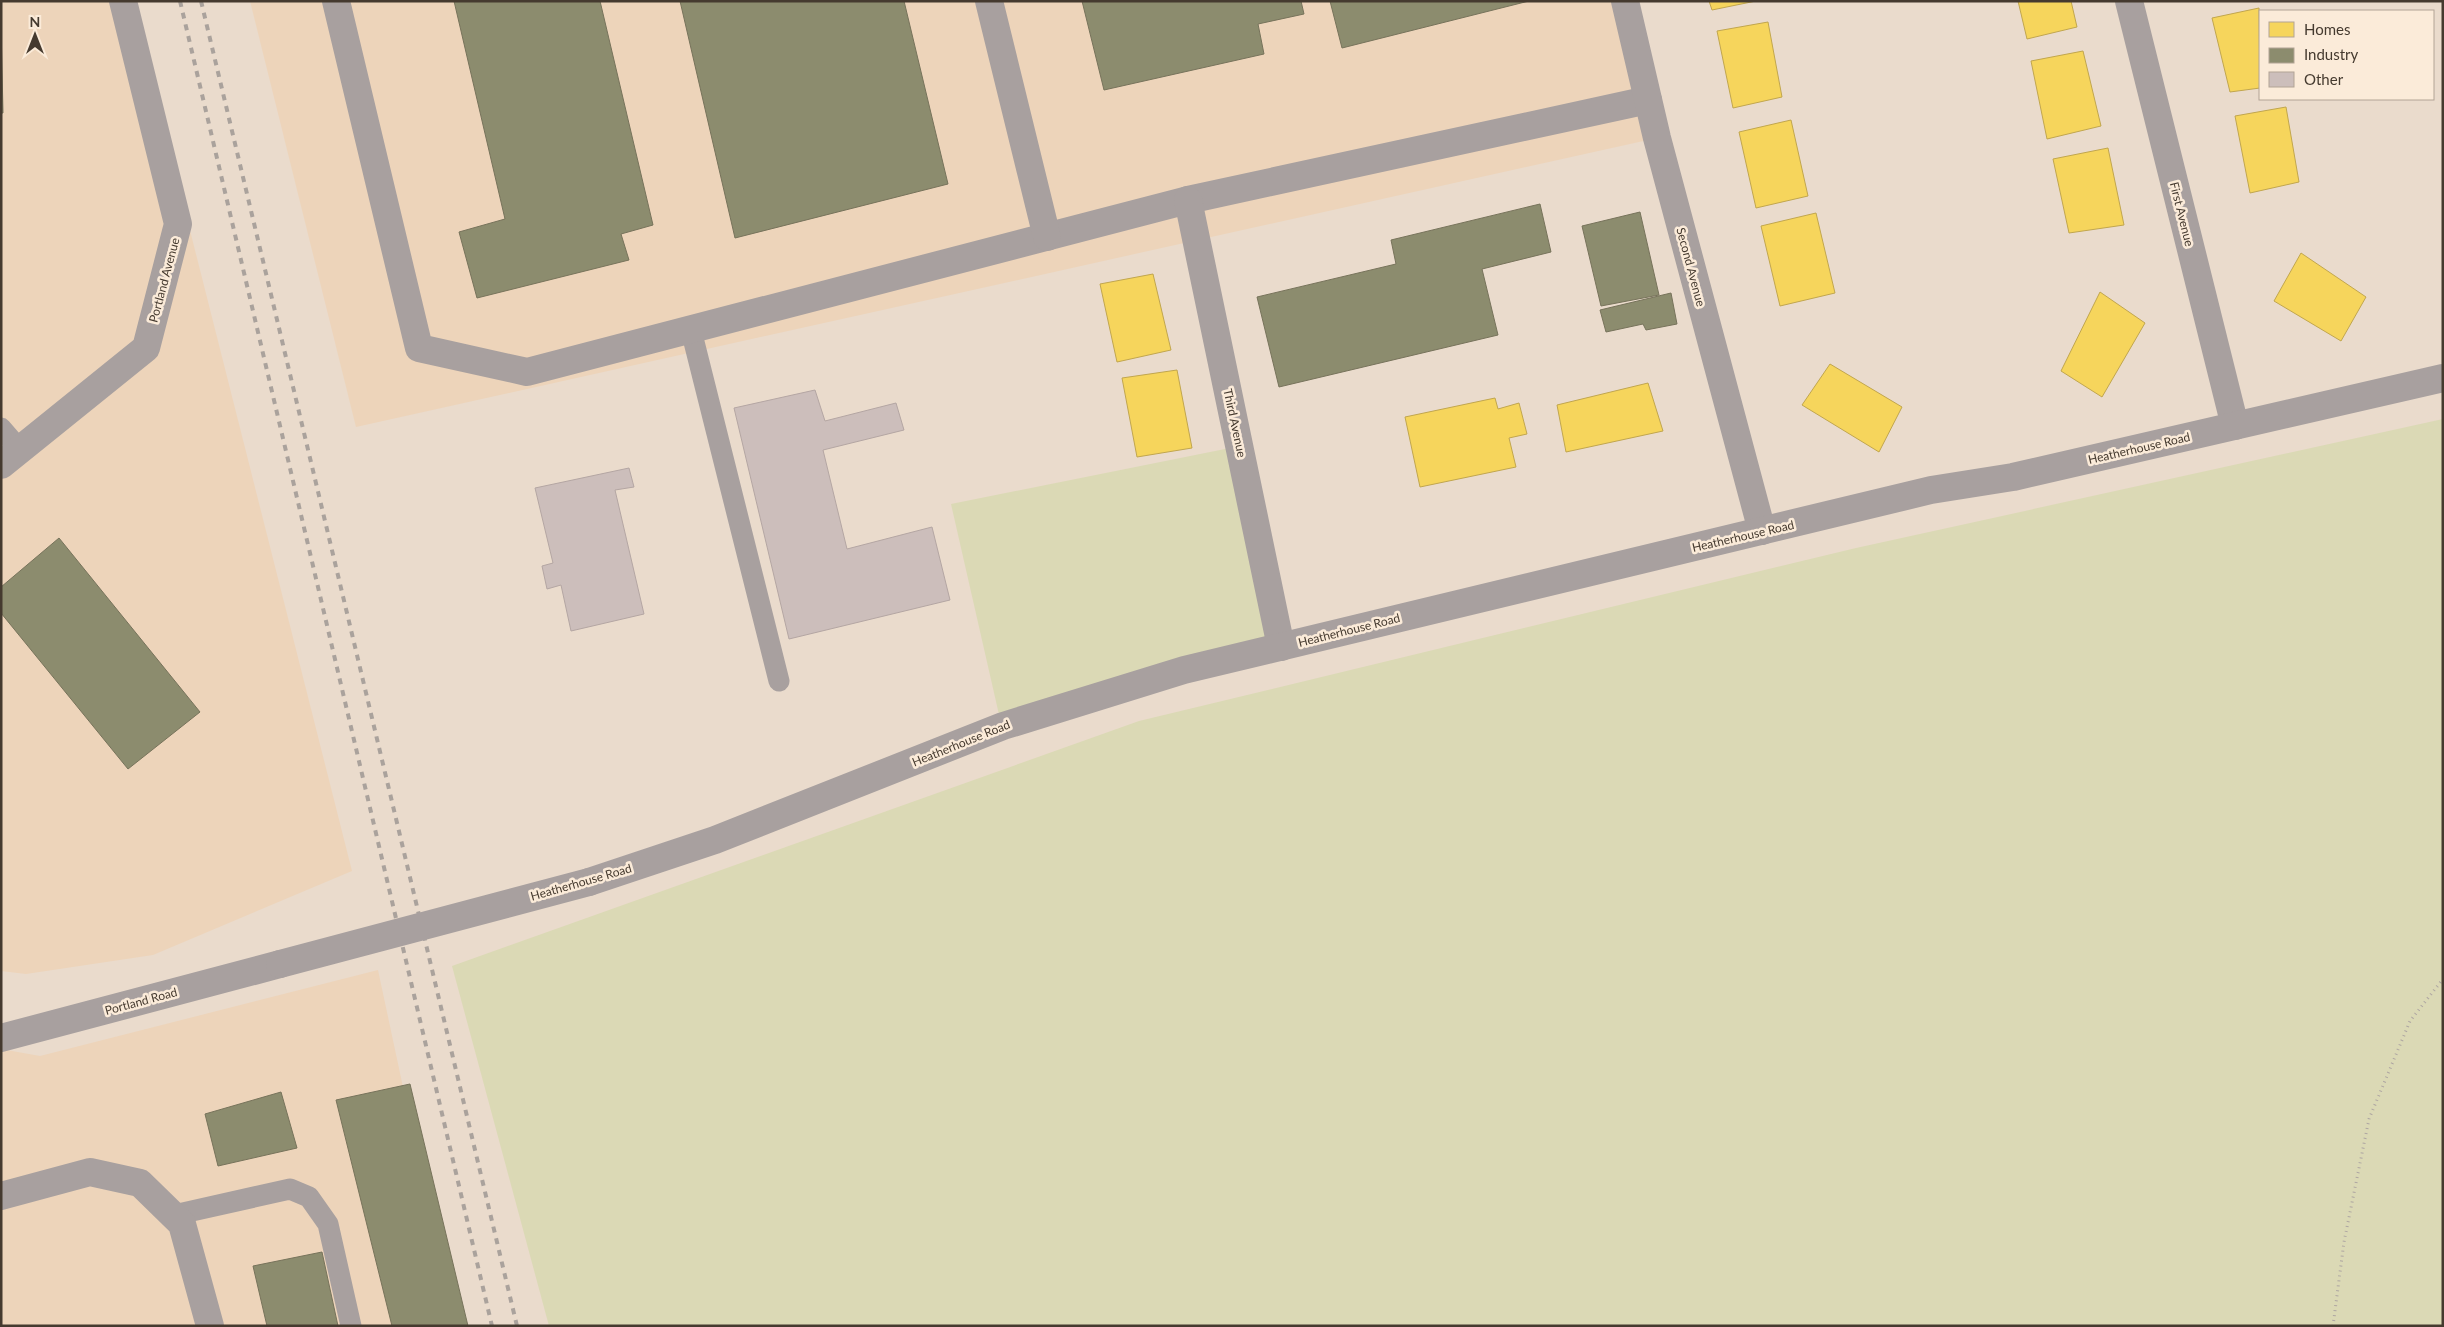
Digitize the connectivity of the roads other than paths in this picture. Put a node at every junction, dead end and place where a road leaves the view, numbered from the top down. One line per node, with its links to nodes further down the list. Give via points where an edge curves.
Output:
1 (123, 1): 13 (street, Portland Avenue, via 178,224 146,348)
2 (336, 1): 9 (street, via 419,348 527,372)
3 (989, 1): 8 (street)
4 (1625, 1): 6 (street, Second Avenue)
5 (2129, 1): 11 (street, First Avenue)
6 (1648, 100): 7 (street); 14 (street, Second Avenue)
7 (1188, 200): 8 (street); 15 (street, Third Avenue)
8 (1047, 236): 9 (street)
9 (690, 330): 16 (lane)
10 (2443, 378): 11 (street, Heatherhouse Road)
11 (2235, 426): 14 (street, Heatherhouse Road, via 2013,477 1931,490)
12 (1, 428): 13 (lane)
13 (11, 457)
14 (1762, 531): 15 (street, Heatherhouse Road)
15 (1281, 647): 17 (street, Heatherhouse Road, bridge, via 1184,670 1003,726 715,840 589,882)
16 (779, 681)
17 (280, 964): 19 (street, Portland Road)
18 (1, 1022): 19 (street, Portland Road)
19 (46, 1027): 20 (street)
20 (1, 1038)
21 (1, 1196): 22 (street, via 90,1172 140,1183)
22 (174, 1215): 23 (street, via 182,1224); 24 (lane, via 290,1189 309,1197 328,1224)
23 (210, 1326)
24 (351, 1326)

